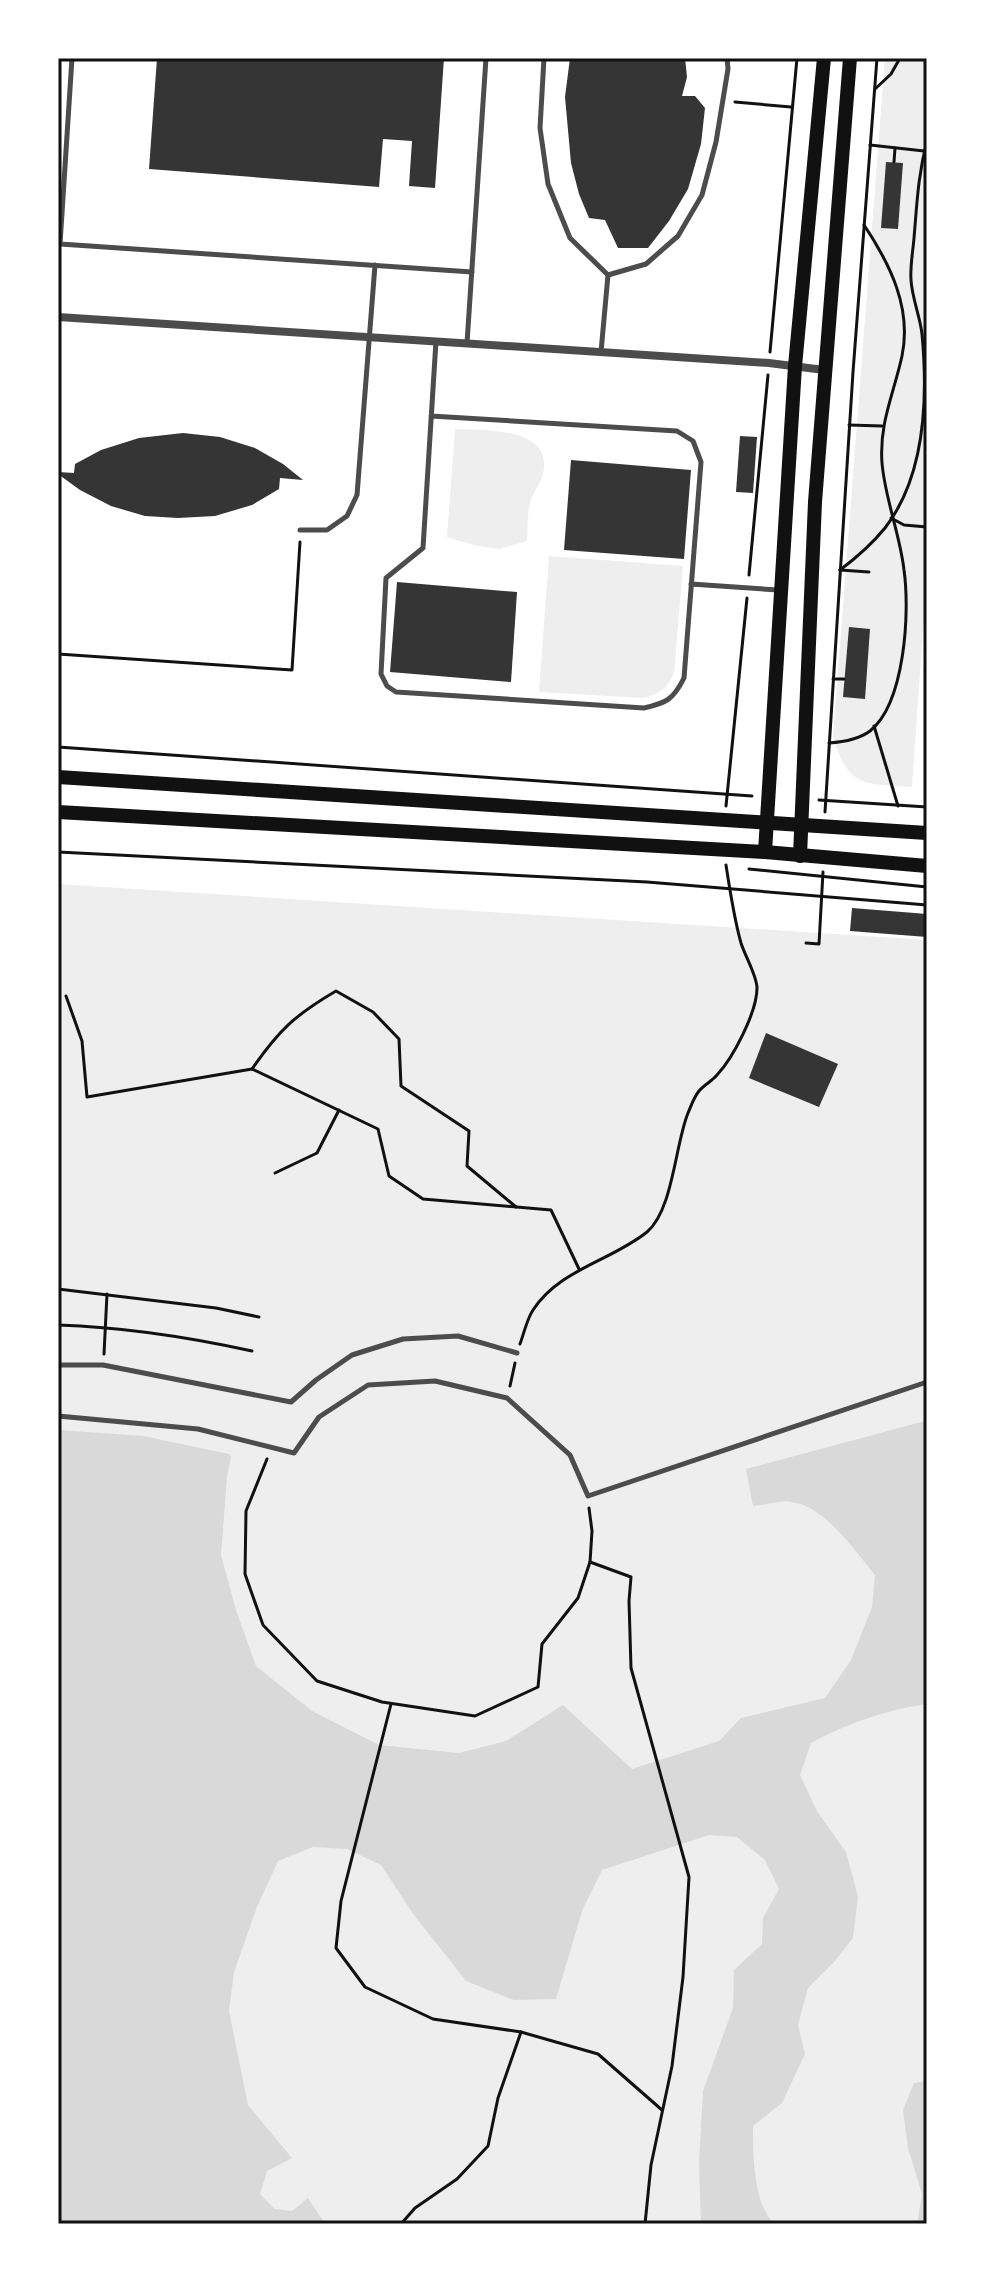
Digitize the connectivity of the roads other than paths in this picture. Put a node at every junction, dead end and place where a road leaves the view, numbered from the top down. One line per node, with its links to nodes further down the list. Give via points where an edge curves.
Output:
1 (72, 58): 7 (lane, via 60,244)
2 (486, 58): 8 (lane)
3 (544, 58): 9 (lane, via 540,128 548,184 570,238)
4 (727, 58): 9 (lane, via 716,142 702,195 678,236 646,264)
5 (824, 58): 15 (main road)
6 (850, 58): 16 (main road)
7 (375, 265): 8 (lane); 11 (lane)
8 (472, 272): 13 (lane)
9 (608, 275): 14 (lane)
10 (58, 317): 11 (street)
11 (370, 337): 12 (street); 18 (lane, via 357,495 347,516 327,530)
12 (436, 341): 13 (street); 17 (lane)
13 (467, 343): 14 (street)
14 (601, 352): 15 (street)
15 (795, 366): 16 (street); 20 (main road)
16 (824, 370): 24 (main road)
17 (431, 416): 19 (lane, via 677,431 693,441 701,462); 19 (lane, via 423,548 386,578 381,674 396,692 644,708 663,703 676,694 684,678)
18 (300, 530)
19 (691, 584): 20 (lane)
20 (781, 590): 23 (main road)
21 (58, 777): 23 (main road)
22 (58, 812): 26 (main road, via 726,858)
23 (767, 821): 24 (main road); 26 (main road)
24 (802, 824): 25 (main road); 27 (main road)
25 (927, 833)
26 (765, 852): 27 (main road)
27 (800, 856): 28 (main road)
28 (927, 866)
29 (517, 1353): 30 (lane, via 458,1336 403,1339 352,1355 291,1402 103,1365)
30 (58, 1365)
31 (927, 1382): 32 (lane, via 588,1496 570,1455 507,1398 435,1381 368,1385 319,1417 294,1453 198,1429)
32 (58, 1416)

